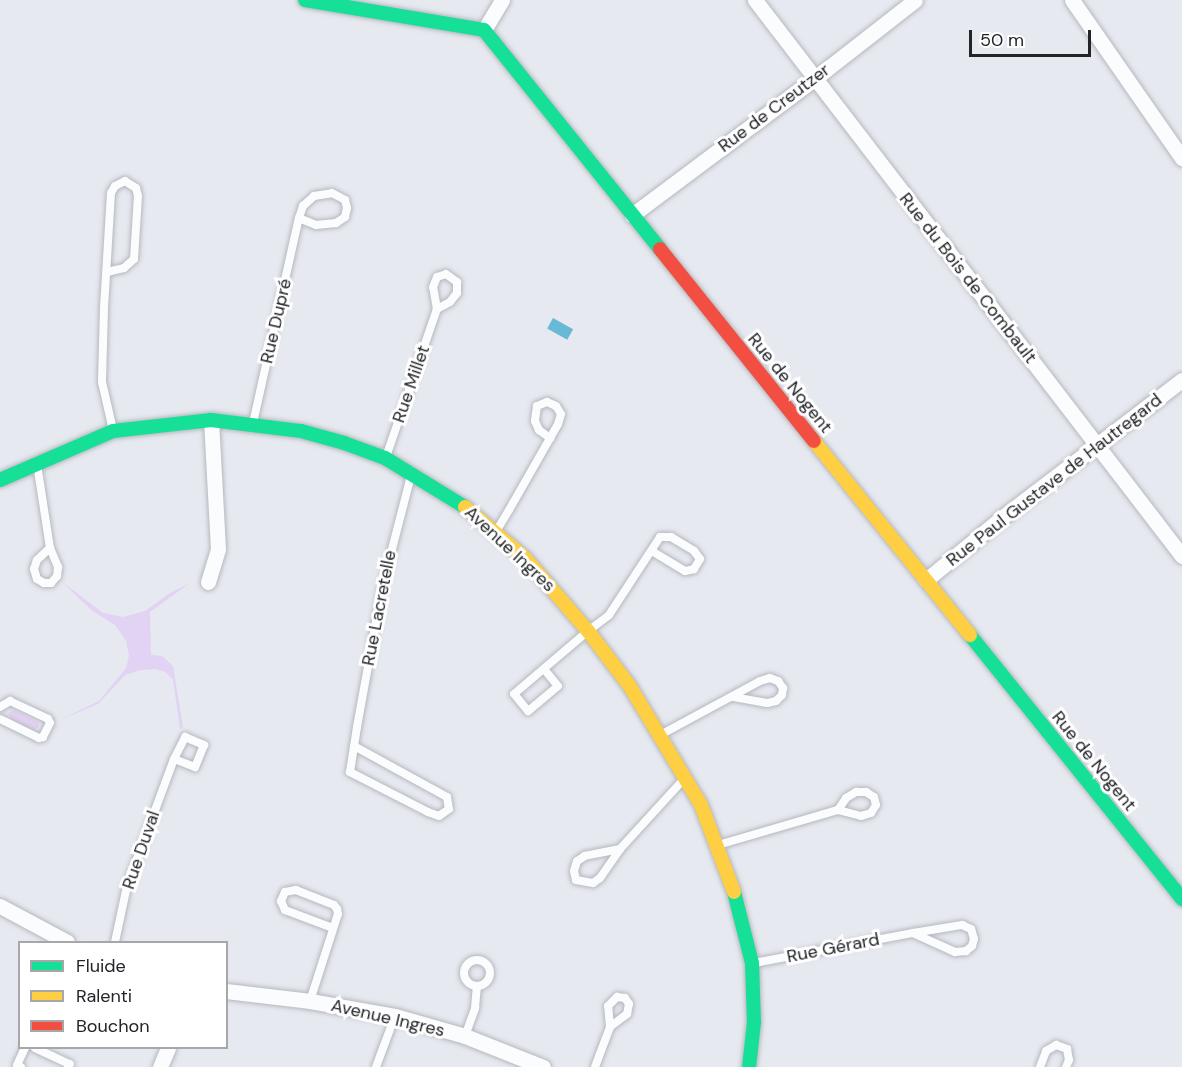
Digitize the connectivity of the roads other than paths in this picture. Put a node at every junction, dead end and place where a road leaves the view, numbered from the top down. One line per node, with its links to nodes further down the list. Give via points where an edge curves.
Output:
1 (305, 0): 6 (street)
2 (502, 0): 6 (street)
3 (755, 0): 7 (street, Rue du Bois de Combault)
4 (915, 0): 7 (street, Rue de Creutzer)
5 (1072, 0): 8 (street)
6 (484, 30): 9 (street, Rue de Nogent)
7 (814, 79): 9 (street, Rue de Creutzer); 18 (street, Rue du Bois de Combault)
8 (1182, 159)
9 (632, 215): 27 (street, Rue de Nogent)
10 (299, 219): 10 (lane, Rue Dupré, via 316,225 336,223 345,217 345,200 332,193 314,196 303,206); 15 (lane, Rue Dupré)
11 (107, 272): 11 (lane, via 124,268 134,259 138,196 136,188 125,181 111,193); 16 (lane, via 102,382)
12 (436, 309): 12 (lane, Rue Millet, via 457,293 457,282 446,274 437,277 433,287); 19 (lane, Rue Millet)
13 (1182, 380): 18 (street, Rue Paul Gustave de Hautregard)
14 (211, 420): 15 (street, Avenue Ingres); 16 (street, Avenue Ingres); 28 (street, via 218,549)
15 (252, 423): 19 (street, Avenue Ingres, via 323,437)
16 (113, 432): 20 (street, Avenue Ingres)
17 (550, 438): 17 (lane, via 535,421 537,406 547,402 561,414); 23 (lane)
18 (1097, 445): 26 (street, Rue du Bois de Combault); 27 (street, Rue Paul Gustave de Hautregard)
19 (385, 458): 21 (street, Avenue Ingres)
20 (37, 462): 22 (street, Avenue Ingres); 24 (lane)
21 (412, 472): 23 (street, Avenue Ingres, via 457,500); 35 (lane, Rue Lacretelle, via 383,584)
22 (0, 480)
23 (497, 532): 29 (street, Avenue Ingres, via 543,577)
24 (50, 548)
25 (652, 551): 25 (lane, via 685,570 694,569 699,560 694,551 671,537 660,537); 29 (lane, via 609,615)
26 (1182, 556)
27 (926, 580): 41 (street, Rue de Nogent)
28 (208, 582)
29 (588, 631): 30 (lane); 34 (street, Avenue Ingres)
30 (544, 669): 30 (lane, via 558,686 528,711 514,694)
31 (732, 697): 31 (lane, via 767,703 776,701 783,688 770,678); 34 (lane)
32 (0, 707): 33 (lane, via 10,701 50,723 39,738)
33 (0, 719)
34 (661, 734): 37 (street, Avenue Ingres)
35 (354, 746): 35 (lane, Rue Lacretelle, via 447,797 449,809 439,816 428,812 350,772)
36 (174, 759): 46 (lane, Rue Duval, via 127,886)
37 (686, 777): 39 (street, Avenue Ingres); 40 (lane)
38 (838, 810): 38 (lane, via 861,816 871,813 876,805 874,797 856,792); 39 (lane)
39 (718, 845): 47 (street, Avenue Ingres, via 740,906)
40 (620, 849): 40 (lane, via 593,883 576,880 577,861)
41 (1182, 899)
42 (0, 906): 45 (street)
43 (333, 928): 43 (lane, via 285,910 281,901 285,892 296,890 334,905 338,914); 50 (lane)
44 (913, 933): 44 (lane, Rue Gérard, via 955,952 966,951 974,939 971,929 962,925); 47 (lane, Rue Gérard)
45 (65, 941)
46 (115, 941)
47 (753, 963): 63 (street, Avenue Ingres, via 754,1022)
48 (477, 987): 53 (lane, via 475,1008)
49 (228, 991): 50 (street, Avenue Ingres)
50 (310, 1001): 51 (street, Avenue Ingres)
51 (395, 1016): 53 (street, Avenue Ingres); 61 (lane)
52 (610, 1027): 62 (lane)
53 (465, 1036): 57 (street, Avenue Ingres)
54 (24, 1049): 58 (lane, via 17,1065)
55 (38, 1049): 59 (lane, via 70,1064)
56 (167, 1049): 60 (street)
57 (533, 1065)
58 (21, 1067)
59 (68, 1067)
60 (160, 1067)
61 (376, 1067)
62 (595, 1067)
63 (749, 1067)
64 (1040, 1067): 65 (lane, via 1046,1051 1056,1045 1067,1049)
65 (1066, 1067)

